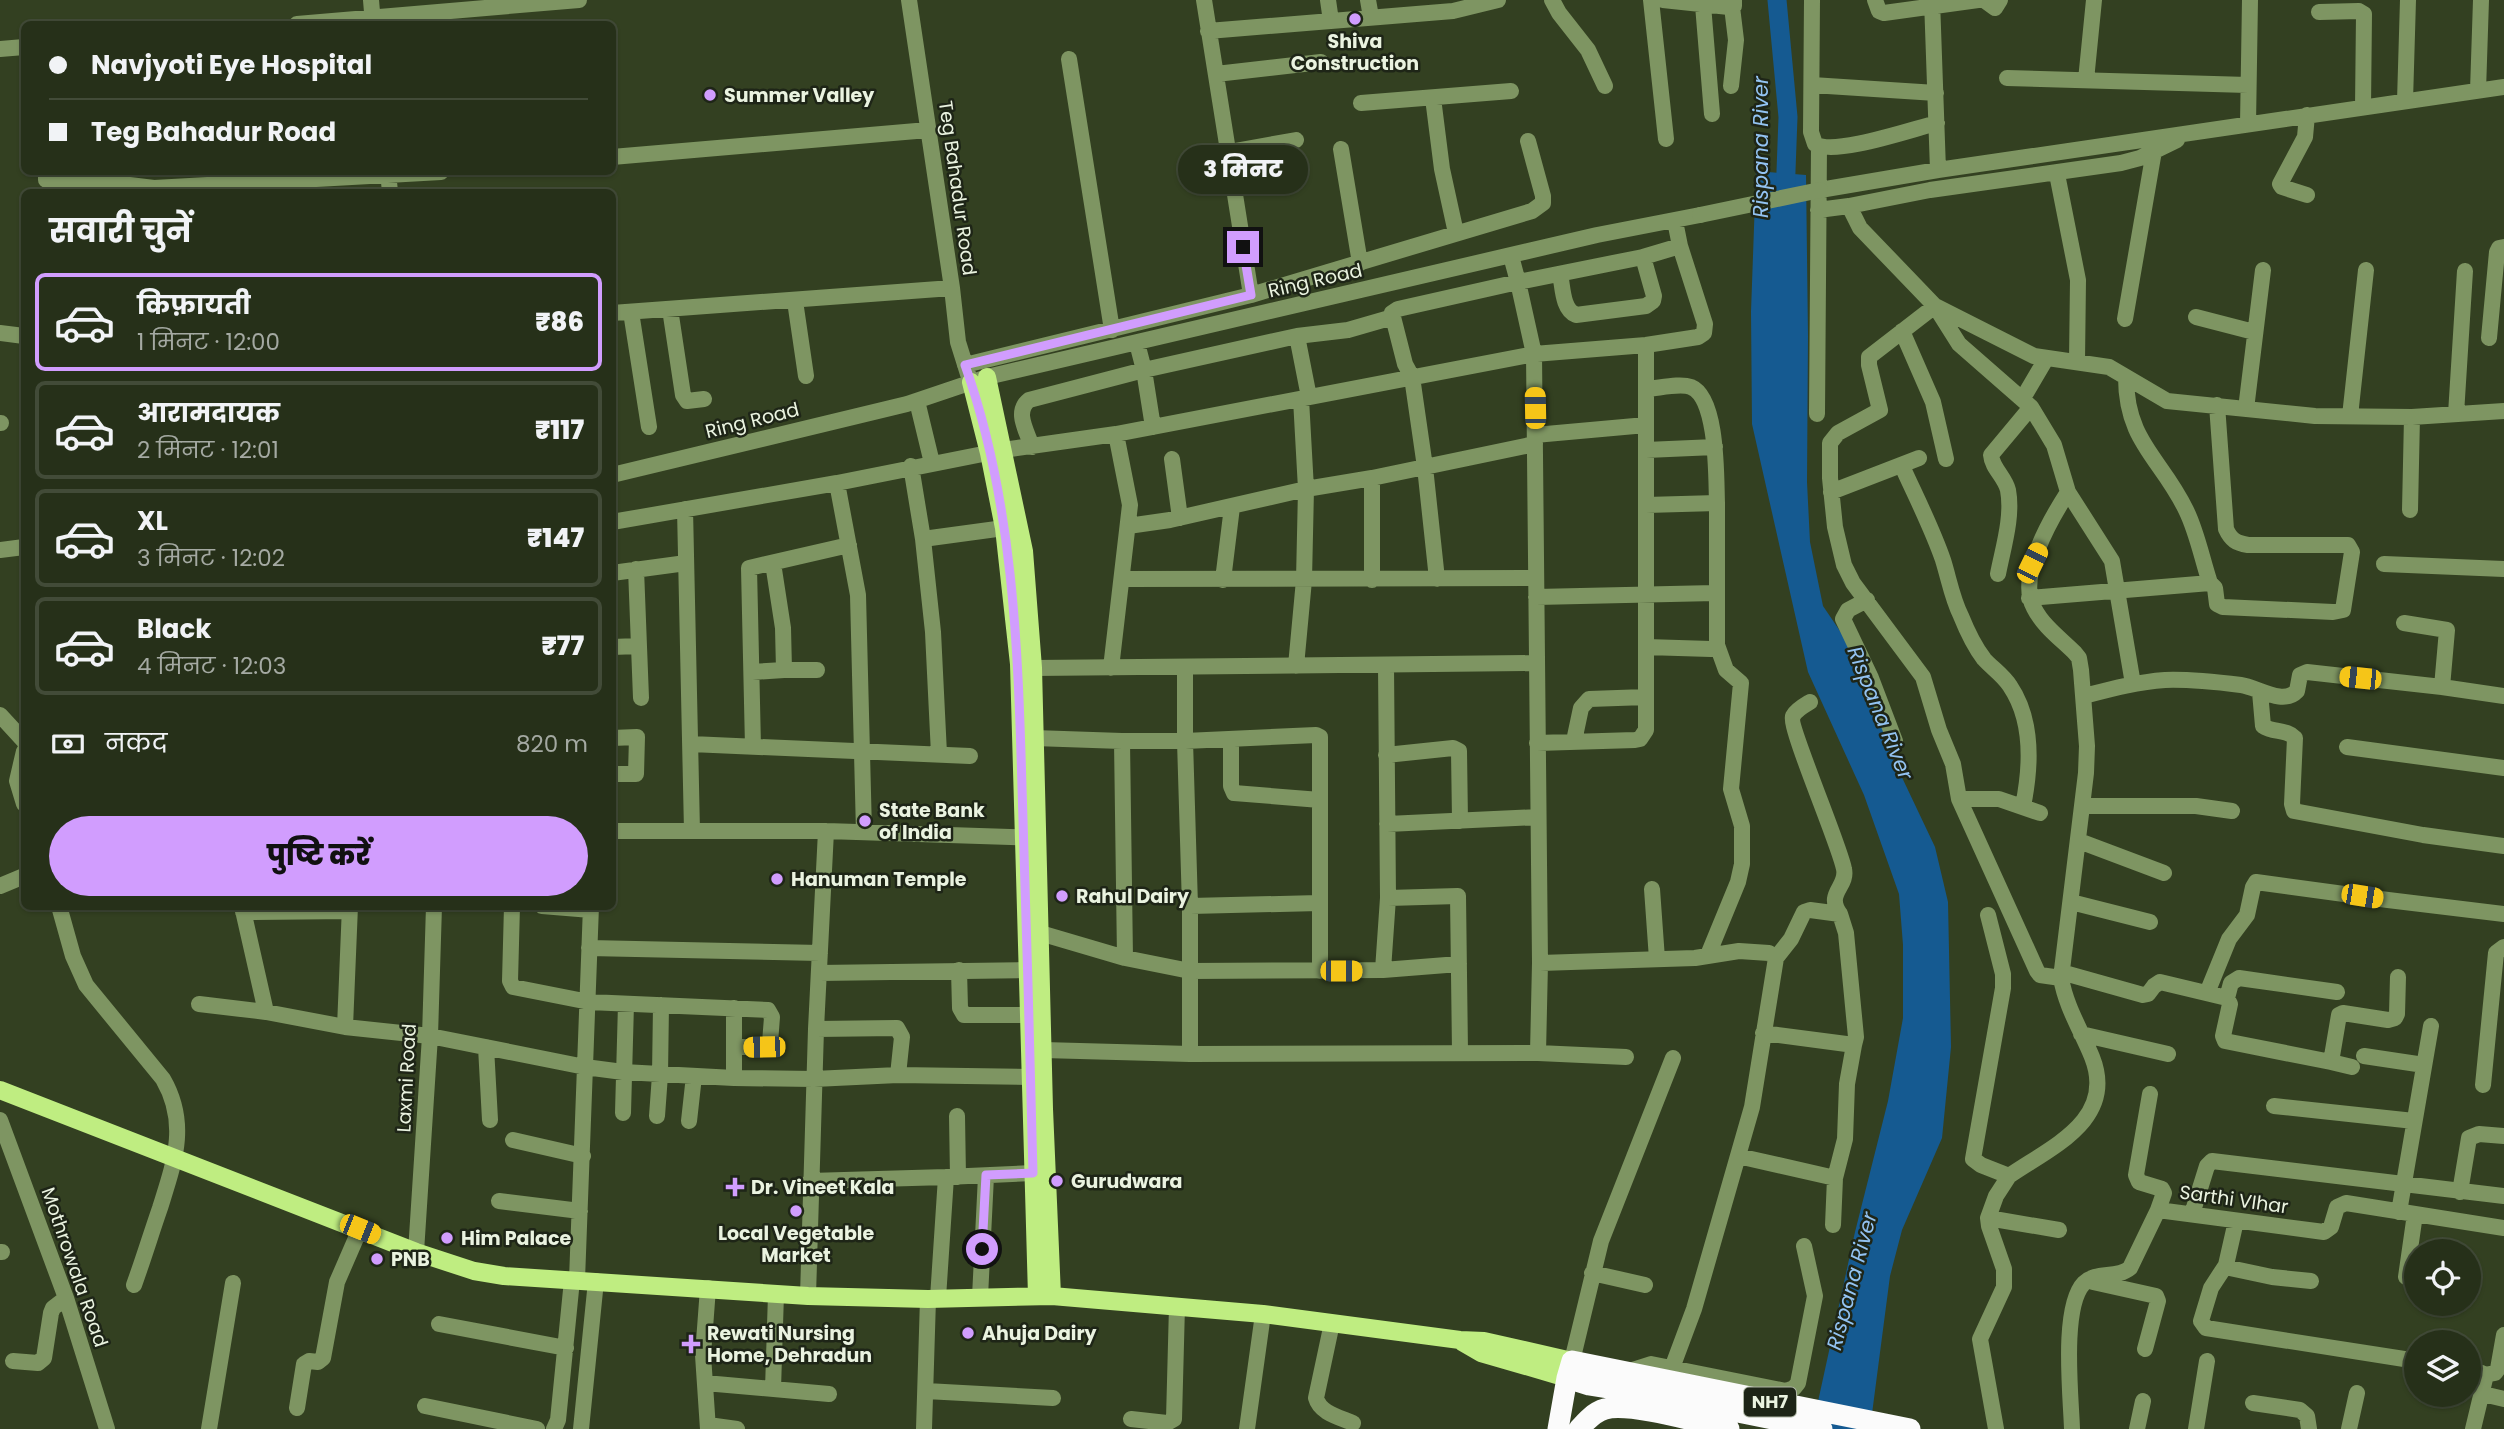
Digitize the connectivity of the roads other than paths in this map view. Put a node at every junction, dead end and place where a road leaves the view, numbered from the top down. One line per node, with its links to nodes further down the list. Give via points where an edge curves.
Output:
1 (371, 0): 26 (street)
2 (579, 0): 26 (street)
3 (909, 0): 52 (street, Teg Bahadur Road)
4 (1204, 0): 28 (street)
5 (1328, 0): 27 (street)
6 (1368, 0): 25 (street)
7 (1498, 0): 23 (street, via 1469,8)
8 (1552, 0): 38 (street, via 1588,50)
9 (1651, 0): 54 (street)
10 (1663, 0): 21 (street)
11 (1812, 0): 36 (street)
12 (1875, 0): 20 (street, via 1884,13)
13 (1978, 0): 20 (street)
14 (1984, 0): 15 (street, via 1996,8)
15 (2000, 0)
16 (2094, 0): 35 (street)
17 (2250, 0): 37 (street)
18 (2408, 0): 45 (street)
19 (2481, 0): 41 (street)
20 (1932, 3): 43 (street)
21 (1703, 5): 22 (street); 48 (street)
22 (1732, 5): 39 (street, via 1736,40)
23 (1418, 7): 25 (street)
24 (2319, 12): 47 (street, via 2359,10 2364,14)
25 (1371, 17): 27 (street)
26 (373, 21)
27 (1331, 21): 28 (street)
28 (1209, 30): 33 (street)
29 (21, 47): 30 (street)
30 (0, 49)
31 (1069, 59): 92 (street)
32 (1321, 62): 33 (street)
33 (1216, 74): 60 (street)
34 (2007, 78): 35 (street)
35 (2086, 80): 37 (street)
36 (1812, 85): 43 (street); 57 (street, via 1812,139)
37 (2248, 85): 51 (street)
38 (1605, 86)
39 (1731, 86)
40 (2504, 87): 41 (street, Ring Road)
41 (2478, 90): 45 (street, Ring Road)
42 (1511, 91): 44 (street)
43 (1936, 93): 50 (street)
44 (1433, 97): 46 (street); 71 (street)
45 (2405, 101): 47 (street, Ring Road)
46 (1361, 103)
47 (2363, 107): 49 (street, Ring Road)
48 (1712, 114)
49 (2306, 115): 51 (street, Ring Road); 67 (street, via 2305,137 2280,184)
50 (1937, 123): 57 (street, via 1851,145); 62 (street)
51 (2248, 124): 53 (street, Ring Road)
52 (928, 130): 61 (street); 82 (street, Teg Bahadur Road)
53 (2188, 133): 59 (street); 62 (street, Ring Road)
54 (1666, 139)
55 (1296, 140): 60 (street)
56 (1528, 141): 71 (street, via 1543,203 1532,211)
57 (1819, 146): 69 (street)
58 (1341, 149): 76 (street)
59 (2154, 151): 63 (street, via 2129,162); 91 (street)
60 (1229, 152): 83 (street)
61 (616, 157)
62 (1938, 170): 70 (street, Ring Road, bridge)
63 (2057, 174): 68 (street); 103 (street, via 2078,280)
64 (46, 175): 66 (street, via 46,180 154,187)
65 (422, 175): 66 (street)
66 (389, 180)
67 (2307, 195)
68 (1849, 206): 69 (street); 85 (street, via 1860,229)
69 (1818, 210): 118 (street)
70 (1675, 221): 72 (street); 74 (street, Ring Road)
71 (1456, 233): 76 (street)
72 (1680, 246): 75 (street); 100 (street, via 1704,332 1691,339)
73 (2504, 247): 98 (street, via 2497,252)
74 (1511, 256): 81 (street); 99 (street, Ring Road)
75 (1643, 257): 80 (street); 80 (street, via 1654,296 1646,306 1572,314)
76 (1360, 263): 83 (street)
77 (2263, 270): 94 (street)
78 (2366, 270): 120 (street)
79 (2465, 271): 119 (street)
80 (1560, 274): 81 (street)
81 (1518, 282): 89 (street, via 1398,309); 101 (street)
82 (952, 288): 84 (street); 105 (street, Teg Bahadur Road, via 958,342)
83 (1251, 295): 92 (street)
84 (796, 301): 86 (street); 106 (street)
85 (1935, 306): 93 (street); 102 (street); 114 (street, via 1959,344)
86 (670, 309): 87 (street); 112 (street, via 683,395 687,401)
87 (631, 312): 88 (street); 123 (street)
88 (616, 313)
89 (1393, 317): 97 (street, via 1348,330); 107 (street)
90 (2196, 317): 94 (street)
91 (2125, 319)
92 (1112, 330): 105 (street)
93 (1902, 331): 133 (street, via 1933,402); 143 (street, via 1869,357 1880,410 1838,433 1830,443)
94 (2254, 332): 116 (street)
95 (0, 333): 96 (street)
96 (21, 336)
97 (1297, 337): 104 (street); 111 (street)
98 (2489, 338)
99 (1137, 343): 104 (street); 105 (street, Ring Road)
100 (1646, 345): 101 (street); 109 (street)
101 (1534, 354): 107 (street); 126 (street)
102 (2046, 359): 103 (street); 114 (street)
103 (2077, 361): 108 (street, via 2109,367)
104 (1144, 370): 124 (street); 127 (street, via 1029,400 1021,415)
105 (974, 375): 110 (street, Ring Road); 130 (main road)
106 (806, 376)
107 (1412, 377): 111 (street); 138 (street)
108 (2126, 377): 115 (street, via 2167,401); 173 (street, via 2129,408 2139,438 2187,512)
109 (1647, 389): 122 (street); 128 (street, via 1686,386 1699,392)
110 (942, 391): 113 (street, Ring Road); 135 (street, Ring Road, via 914,392)
111 (1305, 398): 124 (street); 142 (street)
112 (705, 399)
113 (917, 401): 134 (street); 139 (street, Ring Road)
114 (2027, 402): 144 (street, via 2054,445); 166 (street, via 1991,455 2008,495)
115 (2217, 405): 116 (street); 173 (street, via 2230,537 2248,545 2348,545 2352,552 2345,604 2338,612 2223,607 2217,604)
116 (2246, 409): 120 (street)
117 (2504, 411): 119 (street)
118 (1817, 414)
119 (2456, 414): 121 (street)
120 (2350, 416): 121 (street)
121 (2413, 417): 149 (street)
122 (1646, 425): 126 (street); 129 (street)
123 (649, 427)
124 (1153, 427): 125 (street)
125 (1116, 434): 127 (street); 152 (street, via 1128,492)
126 (1535, 440): 138 (street); 167 (street)
127 (1032, 447): 130 (street)
128 (1715, 447): 129 (street); 145 (street)
129 (1646, 450): 146 (street)
130 (996, 451): 134 (street); 153 (main road); 188 (main road, via 1024,551)
131 (1919, 458): 137 (street)
132 (1172, 459): 150 (street)
133 (1946, 459)
134 (932, 463): 136 (street)
135 (616, 464)
136 (911, 466): 141 (street); 156 (street)
137 (1902, 466): 143 (street); 226 (street, via 1969,635 2021,706 2029,758)
138 (1425, 467): 140 (street); 169 (street)
139 (616, 474)
140 (1372, 478): 142 (street); 172 (street)
141 (837, 483): 148 (street); 157 (street)
142 (1307, 489): 147 (street); 171 (street)
143 (1831, 492): 179 (street, via 1844,565)
144 (2068, 492): 174 (street, via 2112,561); 178 (street, via 2032,563)
145 (1717, 503): 146 (street); 175 (street)
146 (1646, 505): 176 (street)
147 (1232, 507): 150 (street); 170 (street)
148 (685, 509): 151 (street); 160 (street)
149 (2410, 510)
150 (1180, 518): 152 (street)
151 (616, 521)
152 (1128, 526): 168 (street)
153 (1004, 528): 156 (street); 237 (main road, via 1019,664)
154 (21, 537): 155 (street)
155 (0, 539)
156 (923, 539): 216 (street)
157 (849, 545): 161 (street); 215 (street, via 858,595)
158 (21, 547): 159 (street)
159 (0, 550)
160 (686, 563): 163 (street); 212 (street)
161 (773, 563): 191 (street); 193 (street, via 749,568)
162 (2384, 564): 164 (street)
163 (636, 569): 165 (street); 182 (street)
164 (2504, 569)
165 (616, 572)
166 (1998, 574)
167 (1536, 578): 169 (street); 177 (street)
168 (1123, 579): 170 (street); 189 (street)
169 (1437, 579): 172 (street)
170 (1223, 580): 171 (street)
171 (1304, 580): 172 (street); 186 (street)
172 (1372, 580)
173 (2210, 583): 174 (street)
174 (2116, 589): 178 (street); 194 (street)
175 (1716, 593): 176 (street); 181 (street)
176 (1646, 595): 177 (street); 183 (street)
177 (1536, 597): 185 (street)
178 (2029, 598): 197 (street, via 2039,617 2079,658)
179 (1867, 600): 210 (street, via 1848,610 1843,619); 224 (street, via 1923,677 1953,764)
180 (2404, 623): 195 (street, via 2447,630)
181 (1717, 645): 183 (street, via 1711,649); 262 (street, via 1726,670 1741,684 1731,789 1742,826 1742,864)
182 (639, 646): 184 (street); 200 (street)
183 (1646, 647): 199 (street)
184 (616, 648)
185 (1537, 663): 187 (street); 211 (street)
186 (1296, 666): 187 (street); 190 (street)
187 (1386, 666): 217 (street)
188 (1033, 668): 189 (street); 205 (main road)
189 (1111, 668): 190 (street)
190 (1185, 668): 208 (street)
191 (784, 670): 192 (street); 193 (street)
192 (817, 670)
193 (752, 672): 213 (street)
194 (2133, 684): 196 (street, via 2174,680 2241,685); 197 (street)
195 (2442, 687): 196 (street, via 2307,672 2300,675 2295,694); 198 (street)
196 (2260, 692): 239 (street, via 2263,726 2295,738 2294,811)
197 (2084, 696): 227 (street)
198 (2504, 696)
199 (1646, 697): 209 (street, via 1589,699 1581,708); 209 (street, via 1646,730 1640,739)
200 (641, 698)
201 (1810, 702): 254 (street, via 1792,720 1844,870 1834,899)
202 (0, 715): 203 (street)
203 (21, 738)
204 (616, 738): 221 (street, via 638,737 636,774)
205 (1034, 738): 207 (street); 237 (main road)
206 (1231, 739): 208 (street); 225 (street, via 1234,793); 225 (street, via 1316,735 1322,742)
207 (1122, 741): 208 (street); 263 (street)
208 (1185, 741): 247 (street)
209 (1574, 741): 211 (street)
210 (1895, 741)
211 (1537, 743): 230 (street)
212 (691, 744): 213 (street); 234 (street)
213 (753, 747): 215 (street)
214 (2347, 747): 220 (street)
215 (862, 751): 216 (street); 236 (street)
216 (939, 754): 218 (street)
217 (1386, 755): 231 (street, via 1459,751); 232 (street)
218 (970, 756)
219 (21, 757): 222 (street)
220 (2504, 768)
221 (616, 774)
222 (9, 780): 223 (street)
223 (21, 799)
224 (1959, 799): 226 (street, via 1999,799); 274 (street, via 2037,971)
225 (1320, 800): 246 (street)
226 (2023, 806): 229 (street)
227 (2084, 806): 228 (street, via 2196,806); 238 (street)
228 (2232, 811)
229 (2040, 813)
230 (1538, 817): 231 (street); 266 (street)
231 (1460, 821): 232 (street)
232 (1387, 824): 244 (street)
233 (616, 831): 234 (street)
234 (692, 831): 235 (street)
235 (826, 831): 236 (street); 261 (street)
236 (864, 832): 237 (street)
237 (1030, 838): 258 (main road); 269 (main road)
238 (2079, 841): 240 (street); 245 (street)
239 (2504, 846)
240 (2164, 873)
241 (21, 877): 242 (street)
242 (0, 886)
243 (1652, 889): 265 (street)
244 (1388, 898): 267 (street, via 1458,895); 270 (street)
245 (2071, 902): 257 (street); 274 (street)
246 (1320, 903): 247 (street); 272 (street)
247 (1190, 905): 271 (street)
248 (59, 910): 328 (street, via 86,985 168,1088 178,1126)
249 (243, 910): 284 (street)
250 (350, 910): 287 (street)
251 (435, 910): 292 (street, Laxmi Road)
252 (512, 910): 279 (street, via 511,984 517,989)
253 (592, 910): 260 (street)
254 (1840, 914): 264 (street, via 1804,912); 293 (street, via 1846,933)
255 (2504, 914): 277 (street, via 2256,882 2247,915 2229,939)
256 (1988, 915): 331 (street, via 2003,988 1973,1159)
257 (2150, 922)
258 (1040, 933): 263 (street); 285 (main road)
259 (2504, 947): 291 (street, via 2496,953)
260 (589, 948): 261 (street); 279 (street)
261 (820, 954): 273 (street)
262 (1708, 956): 264 (street, via 1738,951 1769,953); 265 (street)
263 (1125, 958): 271 (street)
264 (1776, 958): 289 (street)
265 (1657, 959): 266 (street)
266 (1540, 963): 298 (street)
267 (1459, 964): 270 (street); 297 (street)
268 (959, 970): 269 (street); 273 (street); 285 (street, via 964,1015)
269 (1028, 970): 285 (main road)
270 (1383, 970): 272 (street)
271 (1190, 971): 272 (street); 299 (street)
272 (1320, 971)
273 (819, 972): 288 (street)
274 (2061, 975): 277 (street, via 2143,995 2160,982); 290 (street, via 2066,1003)
275 (2398, 977): 303 (street, via 2395,1018 2341,1014)
276 (2337, 992): 278 (street, via 2239,978 2231,983)
277 (2207, 993): 278 (street)
278 (2227, 998): 303 (street, via 2225,1041)
279 (589, 1002): 280 (street); 305 (street)
280 (625, 1003): 282 (street); 306 (street)
281 (199, 1004): 284 (street)
282 (661, 1004): 283 (street); 307 (street)
283 (734, 1008): 295 (street); 295 (street, via 765,1008 772,1017 768,1046)
284 (266, 1012): 287 (street)
285 (1035, 1015): 296 (main road); 310 (main road)
286 (2431, 1026): 304 (street)
287 (345, 1027): 292 (street)
288 (816, 1029): 308 (street, via 897,1028 902,1037); 312 (street)
289 (1763, 1033): 293 (street); 327 (street, via 1752,1108)
290 (2081, 1034): 300 (street); 331 (street, via 2097,1077 2089,1116)
291 (2496, 1034): 313 (street)
292 (430, 1036): 294 (street); 351 (street, Laxmi Road)
293 (1854, 1045): 333 (street, via 1845,1139)
294 (486, 1047): 305 (street); 321 (street)
295 (734, 1047): 311 (street)
296 (1043, 1050): 299 (street); 364 (main road)
297 (1460, 1052): 298 (street); 299 (street)
298 (1538, 1053): 301 (street)
299 (1190, 1054)
300 (2168, 1054)
301 (1626, 1057)
302 (1673, 1058): 353 (street, via 1610,1215)
303 (2331, 1062): 304 (street)
304 (2424, 1065): 323 (street)
305 (585, 1067): 306 (street); 326 (street)
306 (623, 1072): 307 (street); 317 (street)
307 (660, 1075): 309 (street); 318 (street)
308 (898, 1075): 310 (street); 312 (street)
309 (694, 1076): 311 (street); 322 (street)
310 (1031, 1077): 329 (main road)
311 (734, 1078): 312 (street)
312 (814, 1079): 334 (street)
313 (2483, 1084)
314 (0, 1090): 328 (main road)
315 (2150, 1094): 339 (street, via 2136,1175 2139,1182 2162,1189)
316 (2274, 1106): 323 (street)
317 (623, 1113)
318 (657, 1116)
319 (957, 1116): 332 (street)
320 (0, 1120): 366 (street, Mothrowala Road)
321 (490, 1120)
322 (690, 1121)
323 (2414, 1121): 335 (street)
324 (2504, 1136): 336 (street, via 2469,1138)
325 (513, 1140): 326 (street)
326 (583, 1156): 340 (street)
327 (1738, 1156): 333 (street); 380 (street, via 1693,1309)
328 (176, 1158): 347 (main road); 359 (street)
329 (1033, 1173): 330 (street); 364 (main road)
330 (986, 1175): 332 (street); 365 (street)
331 (2009, 1176): 343 (street)
332 (952, 1177): 334 (street); 367 (street)
333 (1835, 1178): 345 (street)
334 (810, 1181): 363 (street)
335 (2404, 1186): 336 (street); 341 (street); 342 (street, via 2212,1161)
336 (2460, 1192): 337 (street)
337 (2504, 1196)
338 (499, 1201): 340 (street)
339 (2158, 1210): 342 (street, Sarthi VIhar); 355 (street, Sarthi VIhar, via 2130,1268)
340 (580, 1211): 354 (street)
341 (2407, 1213): 344 (street, Sarthi VIhar, via 2342,1204 2324,1232); 346 (street, Sarthi VIhar); 349 (street)
342 (2192, 1214): 344 (street, Sarthi VIhar)
343 (1988, 1218): 348 (street); 410 (street, via 2006,1276 1980,1339)
344 (2236, 1221): 352 (street)
345 (1833, 1225)
346 (2504, 1228)
347 (360, 1229): 351 (main road); 393 (street, via 337,1282 323,1358 304,1364)
348 (2059, 1230)
349 (2407, 1239)
350 (1804, 1246): 380 (street, via 1815,1296 1794,1388)
351 (416, 1252): 354 (main road, via 474,1271)
352 (2225, 1267): 356 (street); 375 (street, via 2207,1296 2202,1321 2206,1328)
353 (1592, 1273): 360 (street); 378 (street)
354 (575, 1280): 357 (main road); 373 (street)
355 (2087, 1281): 374 (street, via 2156,1296); 411 (street, via 2070,1323)
356 (2311, 1281)
357 (596, 1282): 361 (main road); 401 (street)
358 (233, 1283): 398 (street)
359 (134, 1285)
360 (1645, 1285)
361 (708, 1288): 362 (main road); 381 (street)
362 (776, 1294): 363 (main road); 383 (street)
363 (808, 1296): 367 (main road)
364 (1044, 1296): 365 (main road); 368 (main road)
365 (980, 1297): 367 (main road)
366 (65, 1298): 376 (street, via 51,1313 44,1358 38,1363); 397 (street, Mothrowala Road)
367 (933, 1299): 384 (street)
368 (1177, 1306): 369 (main road); 394 (street, via 1174,1419 1167,1423)
369 (1263, 1314): 370 (main road); 404 (street)
370 (1332, 1323): 378 (main road, via 1460,1340 1481,1353); 395 (street, via 1317,1404)
371 (439, 1324): 373 (street)
372 (2504, 1335): 379 (street, via 2498,1369)
373 (566, 1348): 400 (street)
374 (2145, 1349)
375 (2404, 1359)
376 (13, 1361)
377 (2207, 1362): 413 (street)
378 (1580, 1372): 380 (highway, NH7); 380 (highway, NH7, via 1626,1372); 405 (highway); 406 (highway)
379 (2481, 1373)
380 (1666, 1382): 408 (highway, NH7); 409 (highway, NH7)
381 (705, 1383): 383 (street); 396 (street)
382 (2481, 1387): 387 (street)
383 (773, 1390): 386 (street)
384 (926, 1391): 388 (street); 403 (street)
385 (2357, 1393): 415 (street)
386 (830, 1394)
387 (2483, 1394): 389 (street); 416 (street)
388 (1053, 1398)
389 (2504, 1399)
390 (2143, 1401): 412 (street)
391 (2253, 1403): 414 (street, via 2300,1410 2307,1416)
392 (425, 1406): 399 (street)
393 (297, 1408)
394 (1130, 1419)
395 (1353, 1423)
396 (708, 1427): 402 (street)
397 (107, 1429)
398 (209, 1429)
399 (537, 1429)
400 (554, 1429)
401 (581, 1429)
402 (737, 1429)
403 (925, 1429)
404 (1247, 1429)
405 (1558, 1429)
406 (1577, 1429): 407 (highway, via 1602,1409 1627,1407)
407 (1729, 1429)
408 (1822, 1429)
409 (1909, 1429)
410 (1996, 1429)
411 (2072, 1429)
412 (2137, 1429)
413 (2196, 1429)
414 (2308, 1429)
415 (2349, 1429)
416 (2473, 1429)

